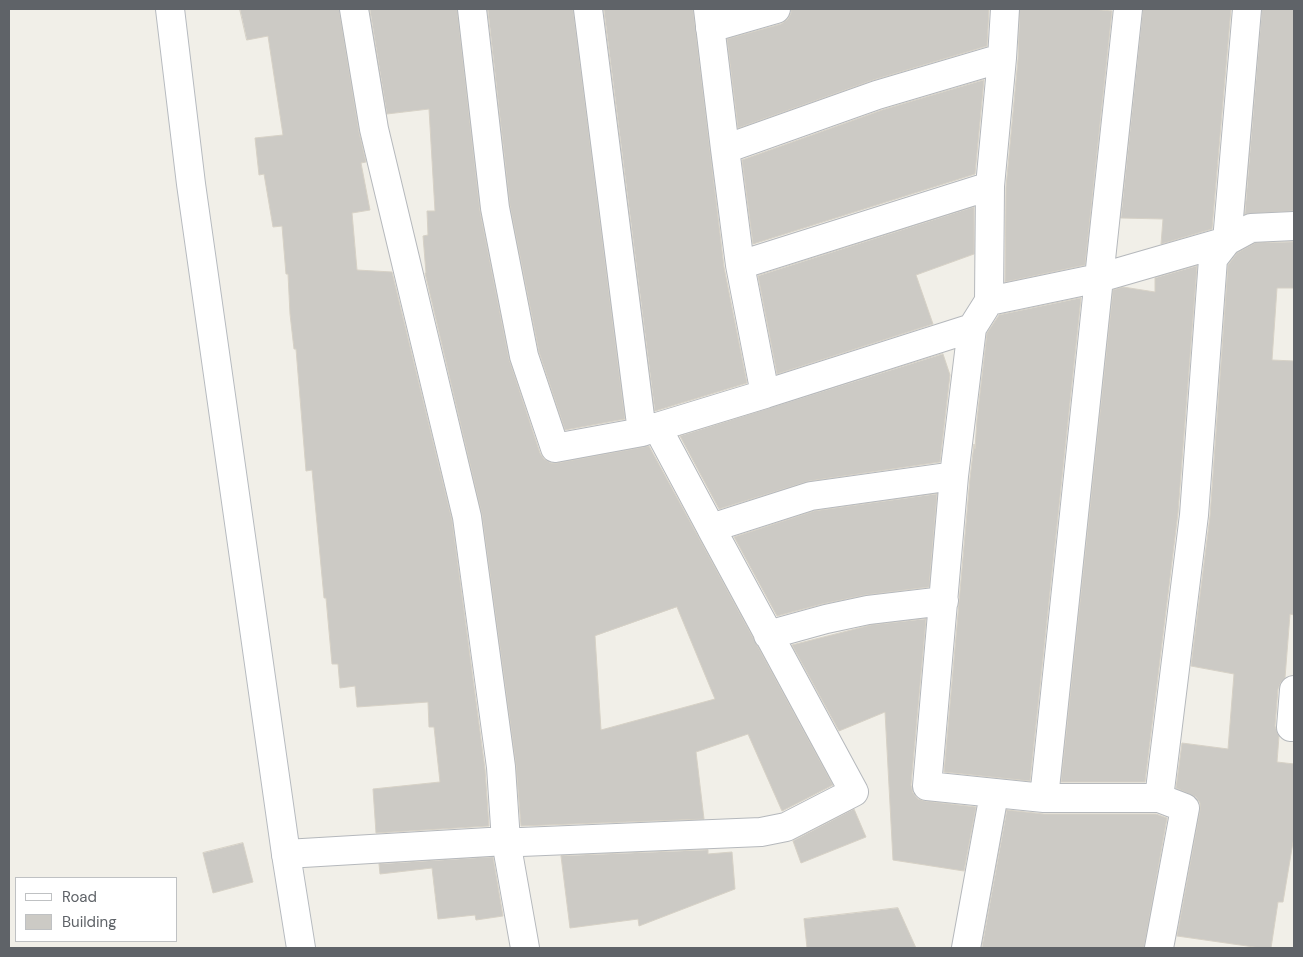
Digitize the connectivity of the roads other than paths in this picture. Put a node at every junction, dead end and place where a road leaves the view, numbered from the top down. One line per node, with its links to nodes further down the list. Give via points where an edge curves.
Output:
1 (170, 9): 31 (street, via 191,184)
2 (354, 9): 30 (street, via 374,129 467,518 501,767)
3 (472, 9): 20 (street, via 495,208 524,356 556,448)
4 (588, 9): 20 (street)
5 (776, 9): 9 (street)
6 (1005, 9): 10 (street)
7 (1128, 9): 16 (street)
8 (1247, 9): 14 (street)
9 (709, 18): 11 (street)
10 (1002, 58): 11 (street, via 877,95); 12 (street)
11 (725, 149): 15 (street)
12 (990, 186): 15 (street); 17 (street)
13 (1294, 226): 14 (street, via 1251,228)
14 (1227, 241): 16 (street); 29 (street, via 1213,259 1194,514)
15 (740, 265): 19 (street)
16 (1099, 278): 17 (street); 28 (street)
17 (989, 300): 18 (street)
18 (972, 328): 19 (street); 21 (street)
19 (765, 394): 20 (street)
20 (649, 430): 22 (street)
21 (954, 476): 22 (street, via 811,496); 23 (street)
22 (711, 528): 24 (street)
23 (944, 600): 24 (street, via 868,610); 27 (street, via 927,786)
24 (768, 635): 30 (street, via 854,792 786,827 761,832)
25 (1294, 690): 26 (street)
26 (1291, 727)
27 (994, 794): 28 (street); 34 (street)
28 (1044, 798): 29 (street)
29 (1159, 798): 35 (street, via 1184,808)
30 (506, 841): 31 (street); 33 (street)
31 (286, 854): 32 (street)
32 (301, 948)
33 (525, 948)
34 (966, 948)
35 (1159, 948)

